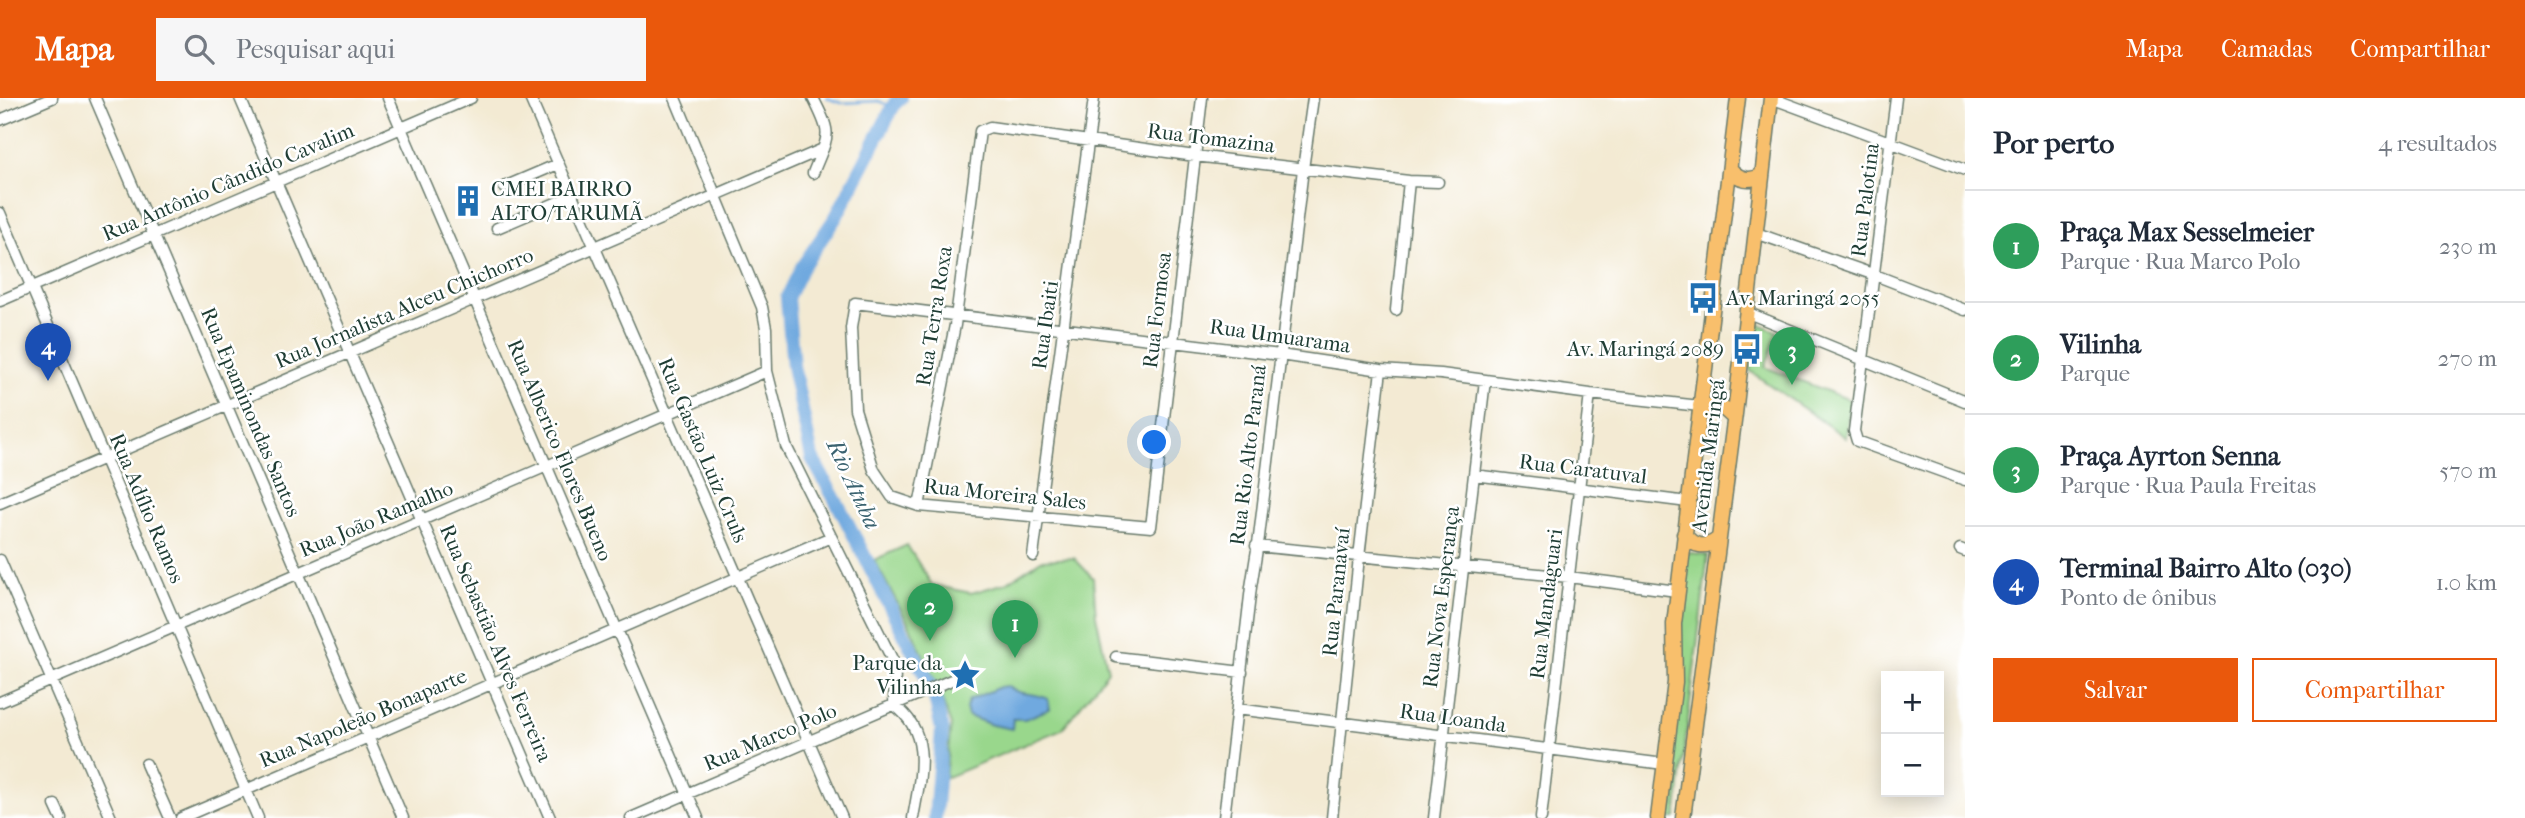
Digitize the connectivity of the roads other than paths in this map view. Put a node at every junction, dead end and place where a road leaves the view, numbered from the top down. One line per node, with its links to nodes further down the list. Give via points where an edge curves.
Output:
1 (51, 98): 15 (street)
2 (95, 98): 37 (street, Rua Epaminondas Santos)
3 (240, 98): 29 (street, Rua Sebastião Alves Ferreira)
4 (388, 98): 16 (street, Rua Alberico Flores Bueno)
5 (471, 98): 16 (street, Rua Antônio Cândido Cavalim)
6 (530, 98): 22 (street, Rua Gastão Luiz Cruls)
7 (675, 98): 32 (street)
8 (813, 98): 20 (street, via 828,128)
9 (1094, 98): 18 (street, Rua Ibaiti)
10 (1202, 98): 21 (street, Rua Formosa)
11 (1313, 98): 23 (street, Rua Rio Alto Paraná)
12 (1738, 98): 24 (main road, Avenida Maringá)
13 (1771, 98): 19 (street); 27 (main road, Avenida Maringá)
14 (1896, 98): 19 (street, Rua Palotina)
15 (0, 120)
16 (401, 128): 29 (street, Rua Antônio Cândido Cavalim); 41 (street, Rua Alberico Flores Bueno)
17 (981, 131): 18 (street, Rua Tomazina, via 990,127); 47 (street, Rua Terra Roxa)
18 (1089, 142): 21 (street, Rua Tomazina); 48 (street, Rua Ibaiti)
19 (1891, 142): 25 (street); 39 (street, Rua Palotina)
20 (823, 149): 26 (street); 32 (street, Rua Jornalista Alceu Chichorro)
21 (1195, 156): 23 (street, Rua Tomazina); 49 (street, Rua Formosa)
22 (558, 164): 31 (street); 33 (street, Rua Gastão Luiz Cruls)
23 (1303, 169): 28 (street, Rua Tomazina); 51 (street, Rua Rio Alto Paraná)
24 (1730, 169): 27 (main road, via 1746,180); 59 (main road, Avenida Maringá)
25 (1965, 170)
26 (813, 173)
27 (1762, 175): 36 (main road, Avenida Maringá)
28 (1409, 181): 30 (street, Rua Tomazina); 44 (street)
29 (276, 182): 37 (street, Rua Antônio Cândido Cavalim); 50 (street, Rua Sebastião Alves Ferreira)
30 (1438, 182)
31 (504, 187)
32 (715, 195): 38 (street, Rua Jornalista Alceu Chichorro); 54 (street, via 762,307)
33 (572, 196): 35 (street); 38 (street, Rua Gastão Luiz Cruls)
34 (0, 213): 40 (street, Rua Adílio Ramos)
35 (497, 228)
36 (1756, 233): 39 (street); 46 (main road, Avenida Maringá)
37 (154, 235): 40 (street, Rua Antônio Cândido Cavalim); 58 (street, Rua Epaminondas Santos)
38 (594, 247): 41 (street, Rua Jornalista Alceu Chichorro); 60 (street, Rua Gastão Luiz Cruls)
39 (1875, 275): 45 (street); 52 (street, Rua Palotina)
40 (32, 288): 42 (street, Rua Antônio Cândido Cavalim); 62 (street, Rua Adílio Ramos)
41 (474, 299): 50 (street, Rua Jornalista Alceu Chichorro); 63 (street, Rua Alberico Flores Bueno)
42 (0, 301)
43 (855, 303): 47 (street, Rua Umuarama); 69 (street, Rua Moreira Sales, via 851,328 858,422 874,470 891,497)
44 (1396, 310)
45 (1965, 310)
46 (1746, 312): 52 (street); 61 (main road, Avenida Maringá)
47 (957, 315): 48 (street, Rua Umuarama); 69 (street, Rua Terra Roxa)
48 (1064, 330): 49 (street, Rua Umuarama); 70 (street, Rua Ibaiti)
49 (1172, 341): 51 (street, Rua Umuarama); 72 (street, Rua Formosa)
50 (350, 352): 58 (street, Rua Jornalista Alceu Chichorro); 71 (street, Rua Sebastião Alves Ferreira)
51 (1280, 355): 53 (street, Rua Umuarama); 76 (street, Rua Rio Alto Paraná)
52 (1865, 359): 57 (street); 65 (street, Rua Palotina, via 1854,431 1857,441)
53 (1381, 370): 55 (street, Rua Umuarama); 78 (street, Rua Paranavaí)
54 (767, 371): 60 (street, Rua João Ramalho); 74 (street, via 786,446)
55 (1485, 380): 56 (street, Rua Umuarama); 64 (street, Rua Nova Esperança)
56 (1590, 394): 59 (street, Rua Umuarama); 66 (street, Rua Mandaguari)
57 (1965, 401)
58 (227, 405): 62 (street, Rua Jornalista Alceu Chichorro); 81 (street, Rua Epaminondas Santos)
59 (1700, 405): 61 (main road, via 1724,409); 67 (main road, Avenida Maringá)
60 (667, 414): 63 (street, Rua João Ramalho); 82 (street, Rua Gastão Luiz Cruls)
61 (1734, 418): 75 (main road, Avenida Maringá)
62 (104, 458): 68 (street, Rua Jornalista Alceu Chichorro); 85 (street, Rua Adílio Ramos)
63 (546, 466): 71 (street, Rua João Ramalho); 86 (street, Rua Alberico Flores Bueno)
64 (1474, 475): 66 (street, Rua Caratuval); 80 (street, Rua Nova Esperança)
65 (1965, 480)
66 (1579, 488): 67 (street, Rua Caratuval); 83 (street, Rua Mandaguari)
67 (1688, 502): 73 (main road, Avenida Maringá)
68 (0, 503)
69 (919, 506): 70 (street, Rua Moreira Sales)
70 (1039, 517): 72 (street, Rua Moreira Sales); 77 (street, Rua Ibaiti)
71 (422, 520): 81 (street, Rua João Ramalho); 91 (street, Rua Sebastião Alves Ferreira)
72 (1151, 527)
73 (1684, 534): 75 (main road, via 1700,545); 84 (main road, Avenida Maringá)
74 (831, 537): 82 (street, Rua Napoleão Bonaparte); 93 (street, via 893,661)
75 (1718, 539): 121 (main road, Avenida Maringá)
76 (1256, 546): 78 (street); 88 (street, Rua Rio Alto Paraná)
77 (1033, 556)
78 (1359, 557): 80 (street); 95 (street, Rua Paranavaí)
79 (0, 560): 90 (street)
80 (1464, 566): 83 (street); 96 (street, Rua Nova Esperança)
81 (299, 573): 85 (street, Rua João Ramalho); 97 (street, Rua Epaminondas Santos)
82 (737, 577): 86 (street, Rua Napoleão Bonaparte); 98 (street, Rua Gastão Luiz Cruls)
83 (1569, 577): 84 (street); 99 (street, Rua Mandaguari)
84 (1678, 592): 101 (main road, Avenida Maringá, via 1675,682)
85 (176, 626): 90 (street, Rua João Ramalho); 102 (street, Rua Adílio Ramos)
86 (616, 629): 91 (street, Rua Napoleão Bonaparte); 103 (street, Rua Alberico Flores Bueno)
87 (1116, 657): 88 (street)
88 (1242, 672): 94 (street, Rua Rio Alto Paraná)
89 (963, 675): 93 (street, Rua Marco Polo)
90 (51, 679): 92 (street, Rua João Ramalho); 106 (street)
91 (492, 683): 97 (street, Rua Napoleão Bonaparte); 111 (street, Rua Sebastião Alves Ferreira)
92 (0, 702)
93 (894, 705): 98 (street, Rua Marco Polo); 115 (street, via 911,719 919,742)
94 (1237, 709): 95 (street, Rua Loanda); 116 (street, Rua Rio Alto Paraná)
95 (1343, 722): 96 (street, Rua Loanda); 117 (street, Rua Paranavaí)
96 (1445, 736): 99 (street, Rua Loanda); 118 (street, Rua Nova Esperança)
97 (369, 737): 102 (street, Rua Napoleão Bonaparte); 110 (street, Rua Epaminondas Santos)
98 (808, 741): 103 (street, Rua Marco Polo); 114 (street, Rua Gastão Luiz Cruls)
99 (1548, 750): 101 (street, Rua Loanda); 119 (street, Rua Mandaguari)
100 (146, 764): 107 (street)
101 (1664, 764): 120 (main road, Avenida Maringá)
102 (246, 790): 108 (street, Rua Napoleão Bonaparte); 109 (street, Rua Adílio Ramos)
103 (687, 794): 112 (street, Rua Marco Polo); 113 (street, Rua Alberico Flores Bueno)
104 (55, 805): 105 (street)
105 (61, 818)
106 (111, 818)
107 (170, 818)
108 (181, 818)
109 (258, 818)
110 (403, 818)
111 (550, 818)
112 (631, 818)
113 (698, 818)
114 (842, 818)
115 (913, 818)
116 (1224, 818)
117 (1332, 818)
118 (1434, 818)
119 (1541, 818)
120 (1658, 818)
121 (1683, 818)

